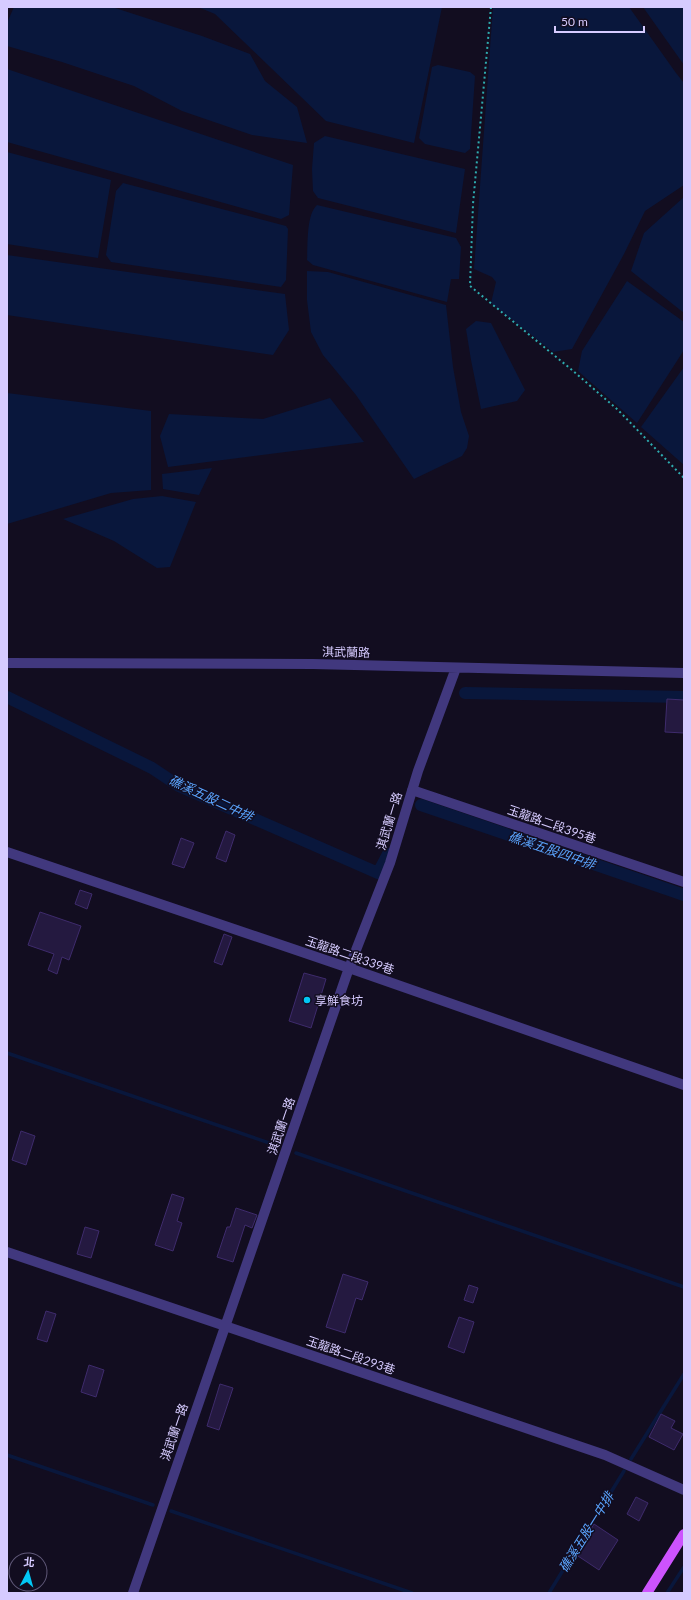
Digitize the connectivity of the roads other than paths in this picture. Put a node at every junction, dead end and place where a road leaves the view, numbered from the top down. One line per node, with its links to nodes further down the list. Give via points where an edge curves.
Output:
1 (7, 663): 2 (street, 淇武蘭路, via 305,664)
2 (456, 668): 3 (street, 淇武蘭路); 4 (street, 淇武蘭一路)
3 (684, 673)
4 (412, 790): 6 (street, 玉龍路二段395巷); 7 (street, 淇武蘭一路, via 390,863)
5 (7, 852): 7 (street, 玉龍路二段339巷)
6 (684, 882)
7 (349, 968): 8 (street, 玉龍路二段339巷); 10 (street, 淇武蘭一路)
8 (684, 1085)
9 (7, 1252): 10 (street, 玉龍路二段293巷)
10 (224, 1325): 11 (street, 玉龍路二段293巷, via 605,1455); 13 (street, 淇武蘭一路)
11 (684, 1490)
12 (684, 1534): 14 (main road)
13 (133, 1593)
14 (647, 1593)

